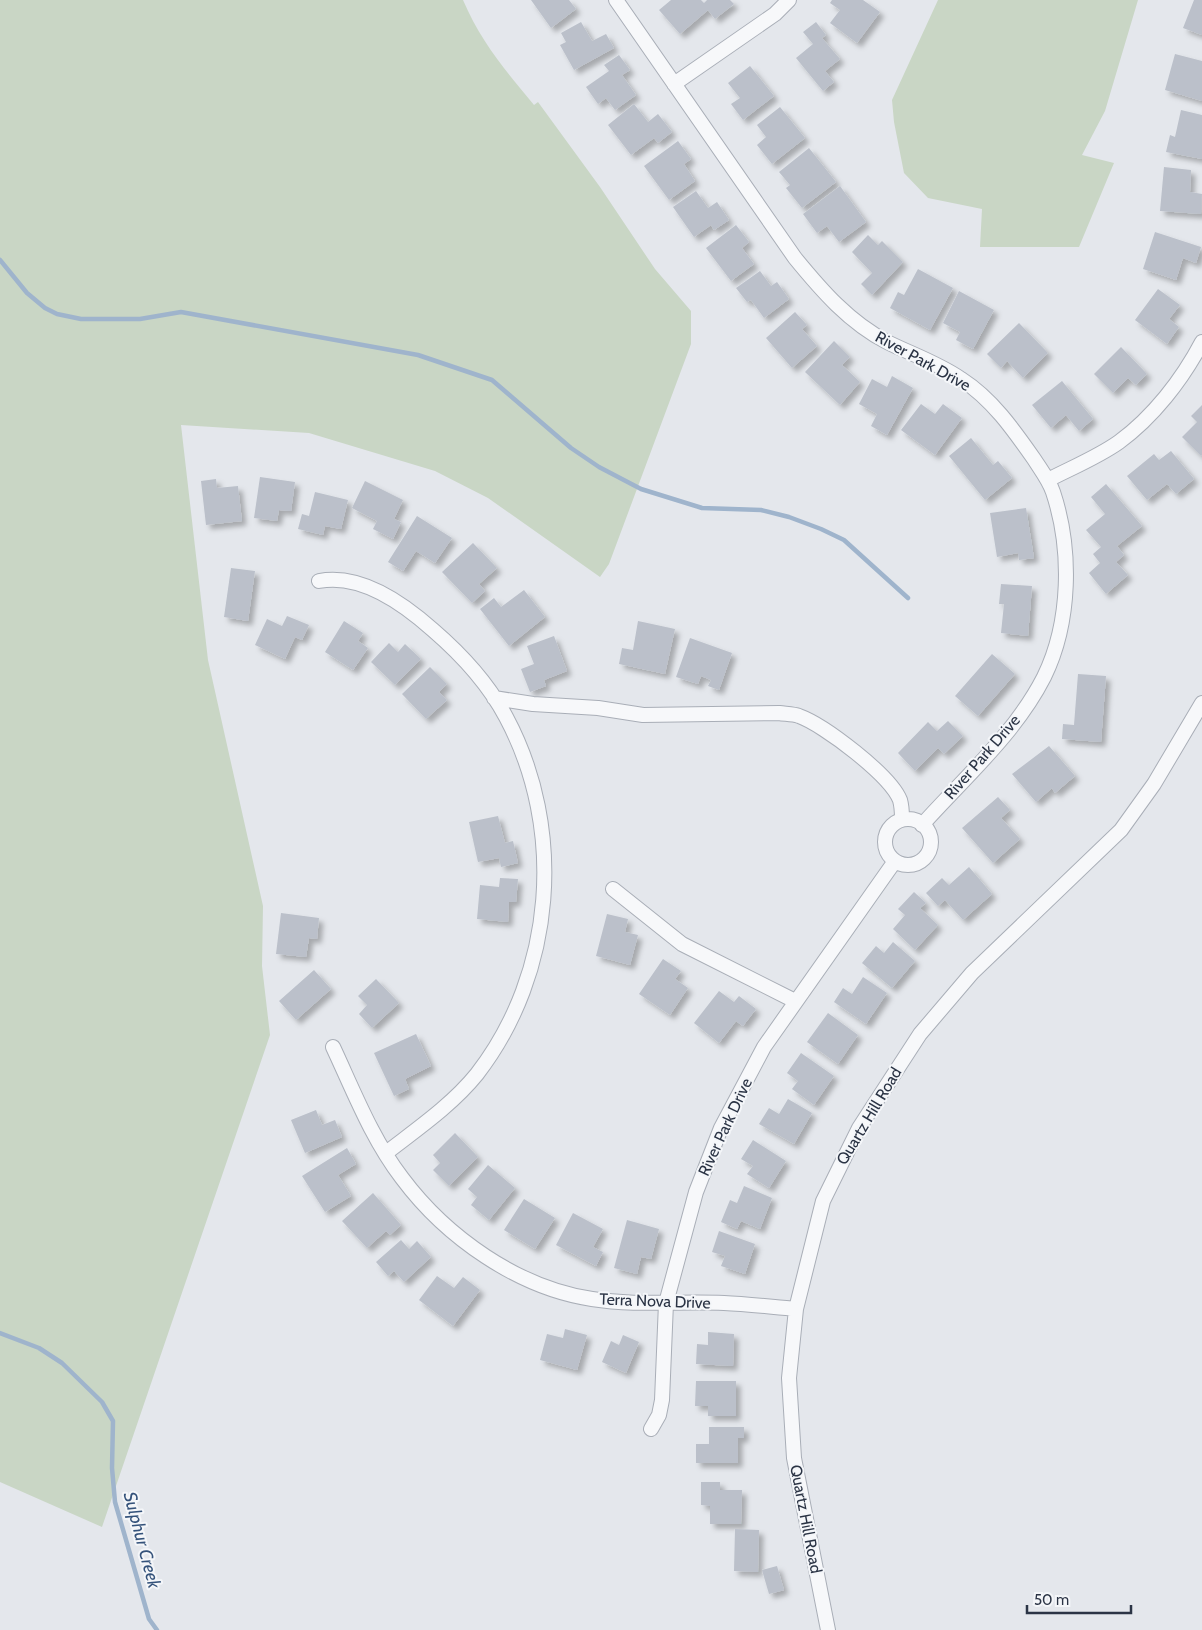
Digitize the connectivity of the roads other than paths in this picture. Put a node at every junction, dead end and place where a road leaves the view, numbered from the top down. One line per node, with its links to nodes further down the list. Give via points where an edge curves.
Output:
1 (616, 0): 3 (street, River Park Drive)
2 (789, 0): 3 (street, via 775,14)
3 (674, 84): 5 (street, River Park Drive, via 823,293 872,333 943,368 984,396 1004,417)
4 (1202, 342): 5 (street, via 1164,399 1136,428 1118,443)
5 (1048, 480): 10 (street, River Park Drive, via 1055,501 1064,556 1064,607 1055,648 1044,676 1016,721)
6 (319, 581): 7 (street, via 359,584 403,607 454,648)
7 (494, 698): 9 (street, via 643,715 779,713 798,716 877,770 899,798); 15 (street, via 518,742 534,787 543,840 544,897 532,967 509,1025 477,1074 453,1100)
8 (1202, 703): 17 (street, Quartz Hill Road, via 1154,784 1121,830 972,973 920,1034 896,1069 846,1151 823,1201)
9 (902, 819): 10 (street); 11 (street, via 886,836 887,851)
10 (922, 825): 11 (street, via 927,830 930,845 924,858 911,865)
11 (895, 861): 13 (street, River Park Drive)
12 (613, 889): 13 (street, via 682,944)
13 (795, 1001): 16 (street, River Park Drive, via 764,1047 721,1128 696,1192)
14 (334, 1047): 15 (street, Terra Nova Drive, via 369,1125)
15 (386, 1153): 16 (street, Terra Nova Drive, via 401,1178 430,1210 465,1241 511,1271 547,1287 590,1299)
16 (666, 1303): 17 (street, Terra Nova Drive, via 724,1303); 18 (street, River Park Drive, via 662,1400)
17 (796, 1309): 19 (street, Quartz Hill Road, via 789,1378 794,1458)
18 (651, 1429)
19 (828, 1630)

